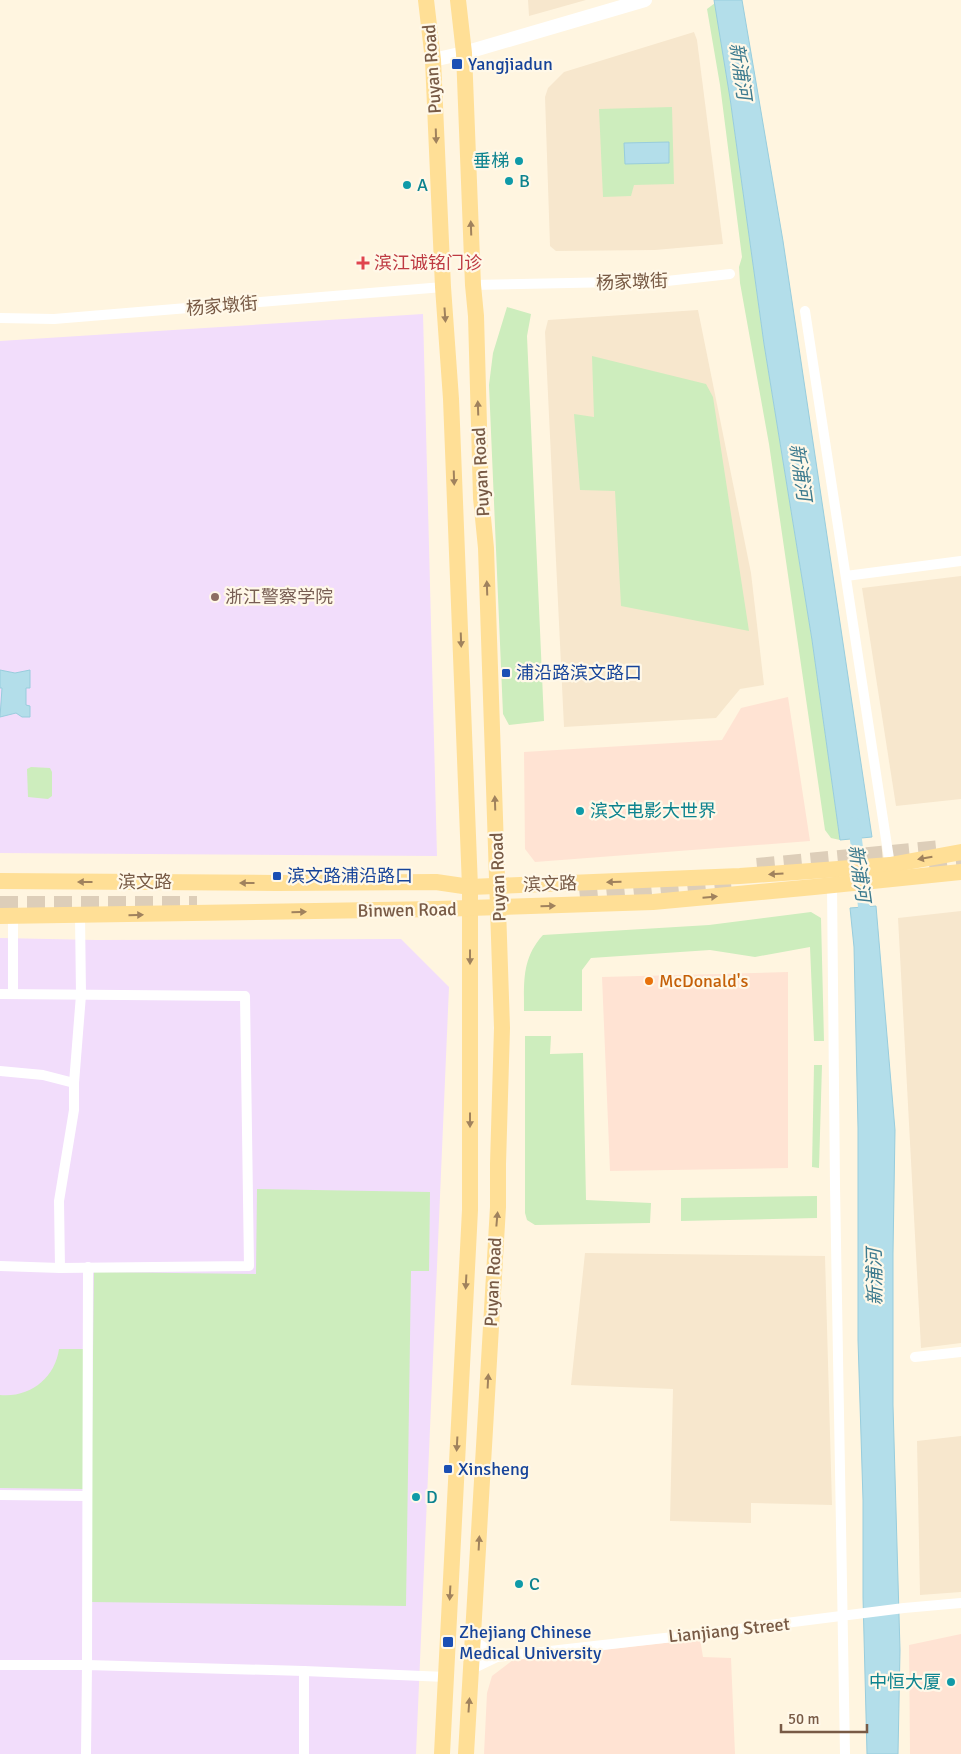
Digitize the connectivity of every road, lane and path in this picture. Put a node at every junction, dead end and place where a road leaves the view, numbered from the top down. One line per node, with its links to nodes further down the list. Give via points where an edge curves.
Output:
1 (426, 0): 5 (main road, Puyan Road)
2 (458, 0): 4 (main road, Puyan Road)
3 (645, 0): 4 (street)
4 (464, 53): 5 (street); 7 (main road, Puyan Road, one-way to 4)
5 (433, 60): 8 (main road, Puyan Road, one-way to 8)
6 (730, 274): 7 (street, 杨家墩街, via 667,281)
7 (473, 285): 18 (main road, Puyan Road, one-way to 7)
8 (443, 287): 10 (street, 杨家墩街, via 54,319); 19 (main road, Puyan Road, one-way to 19, via 451,399)
9 (806, 311): 12 (street)
10 (0, 318)
11 (961, 561): 12 (street)
12 (846, 576): 14 (street)
13 (961, 852): 14 (main road, one-way to 14)
14 (890, 872): 15 (main road, 滨文路); 17 (main road, 滨文路); 18 (main road, 滨文路, one-way to 18, via 825,870)
15 (961, 872)
16 (0, 881): 19 (main road, 滨文路, one-way to 16, via 436,882)
17 (832, 885): 20 (main road, 滨文路); 38 (street)
18 (498, 886): 19 (main road, 滨文路); 21 (main road, Puyan Road)
19 (470, 888): 22 (main road, Puyan Road)
20 (814, 888): 21 (main road, Binwen Road, one-way to 20, via 654,902)
21 (499, 907): 22 (main road, Binwen Road); 39 (main road, Puyan Road, one-way to 21, via 498,1207 502,1028)
22 (470, 908): 24 (main road, Binwen Road, one-way to 22); 45 (main road, Puyan Road, one-way to 45, via 470,1210)
23 (6, 916): 24 (main road, Binwen Road); 26 (street)
24 (80, 916): 27 (street)
25 (0, 994): 26 (street)
26 (13, 994): 27 (street)
27 (81, 995): 29 (street); 31 (street, via 245,996 249,1266)
28 (0, 1071): 29 (street, via 43,1075)
29 (74, 1083): 32 (street, via 74,1110 59,1201)
30 (0, 1266): 32 (street)
31 (88, 1267): 32 (street); 36 (street)
32 (60, 1268)
33 (961, 1352): 34 (street)
34 (915, 1357)
35 (0, 1495): 36 (street)
36 (87, 1496): 42 (street)
37 (961, 1604): 38 (street, Lianjiang Street)
38 (847, 1616): 40 (street, Lianjiang Street); 50 (street)
39 (474, 1640): 40 (street); 43 (main road, Puyan Road)
40 (497, 1657): 43 (street, Lianjiang Street)
41 (0, 1665): 42 (street)
42 (87, 1666): 44 (street); 46 (street)
43 (472, 1669): 49 (main road, Puyan Road, one-way to 43)
44 (304, 1671): 45 (street); 47 (street)
45 (446, 1677): 48 (main road, Puyan Road)
46 (86, 1754)
47 (304, 1754)
48 (442, 1754)
49 (466, 1754)
50 (845, 1754)

